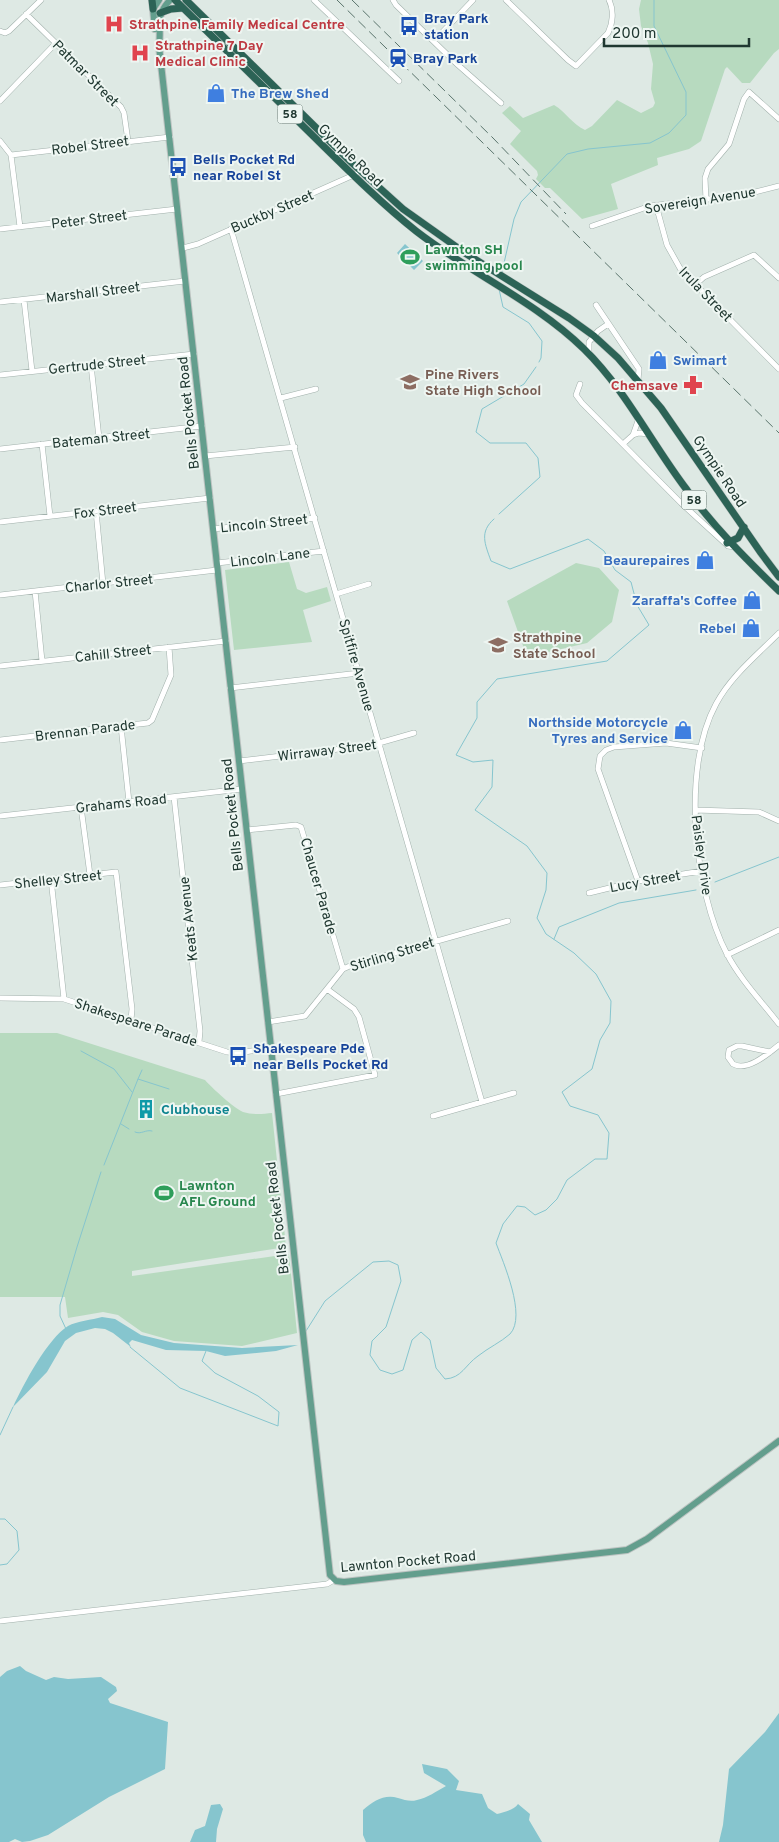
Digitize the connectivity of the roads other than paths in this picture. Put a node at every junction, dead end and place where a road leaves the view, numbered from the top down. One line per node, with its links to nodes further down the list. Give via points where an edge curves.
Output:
1 (41, 0): 13 (street)
2 (152, 0): 12 (highway)
3 (160, 0): 12 (main road)
4 (170, 0): 12 (main road)
5 (175, 0): 11 (highway, Gympie Road / 58)
6 (314, 0): 17 (street)
7 (393, 0): 15 (street)
8 (474, 0): 15 (street)
9 (506, 0): 10 (street, via 576,66 608,33 612,12)
10 (609, 0)
11 (186, 2): 12 (highway); 25 (highway, Gympie Road / 58)
12 (157, 11): 21 (main road, Bells Pocket Road, via 157,39)
13 (26, 14): 14 (street, via 9,32); 16 (street, Patmar Street)
14 (0, 31)
15 (434, 41): 19 (street)
16 (56, 43): 18 (street); 23 (street, Patmar Street, via 121,107)
17 (398, 81)
18 (0, 101)
19 (501, 103)
20 (779, 119): 27 (street, via 748,92 729,144 708,169)
21 (170, 137): 23 (street, Robel Street); 29 (main road, Bells Pocket Road)
22 (0, 141): 24 (street)
23 (128, 141): 24 (street, Robel Street)
24 (11, 155): 31 (street)
25 (357, 173): 32 (street, Buckby Street); 35 (highway, Gympie Road / 58); 36 (highway, Gympie Road / 58, via 388,208)
26 (779, 186): 27 (street, Sovereign Avenue)
27 (706, 200): 28 (street, Sovereign Avenue)
28 (656, 205): 30 (street, Sovereign Avenue); 39 (street, Irula Street, via 670,254)
29 (178, 209): 31 (street, Peter Street); 34 (main road, Bells Pocket Road)
30 (592, 226)
31 (20, 227): 33 (street, Peter Street)
32 (231, 228): 34 (street, Buckby Street); 54 (street, Spitfire Avenue)
33 (0, 229)
34 (183, 248): 38 (main road, Bells Pocket Road)
35 (480, 262): 36 (street); 44 (highway, Gympie Road / 58)
36 (477, 273): 46 (highway, Gympie Road / 58, via 552,321)
37 (779, 278): 39 (street, via 756,256 750,255 704,277)
38 (185, 281): 40 (street, Marshall Street); 45 (main road, Bells Pocket Road)
39 (695, 285): 48 (street, Irula Street)
40 (24, 300): 41 (street, Marshall Street); 49 (street)
41 (0, 302)
42 (596, 305): 43 (street, Gympie Road)
43 (608, 324): 44 (street); 51 (street, Gympie Road, via 639,369)
44 (594, 336): 46 (street, via 588,344); 51 (highway, Gympie Road / 58)
45 (194, 354): 47 (street, Gertrude Street); 56 (main road, Bells Pocket Road)
46 (589, 354): 55 (highway, Gympie Road / 58)
47 (91, 365): 49 (street, Gertrude Street); 59 (street)
48 (779, 368)
49 (32, 371): 50 (street, Gertrude Street)
50 (0, 375)
51 (638, 380): 70 (highway, Gympie Road / 58)
52 (580, 384): 61 (street, Gympie Road, via 576,392 578,398)
53 (316, 389): 54 (street)
54 (281, 398): 62 (street, Spitfire Avenue)
55 (639, 418): 57 (highway, Gympie Road / 58); 58 (street)
56 (202, 426): 59 (street, Bateman Street); 64 (main road, Bells Pocket Road)
57 (649, 434): 58 (street); 72 (highway, Gympie Road / 58, via 686,490)
58 (632, 435): 61 (street)
59 (99, 438): 60 (street, Bateman Street)
60 (42, 444): 63 (street, Bateman Street); 67 (street)
61 (623, 444): 72 (street, Gympie Road, via 699,519)
62 (295, 447): 64 (street); 68 (street, Spitfire Avenue)
63 (0, 449)
64 (205, 456): 65 (main road, Bells Pocket Road)
65 (210, 498): 66 (street, Fox Street); 71 (main road, Bells Pocket Road)
66 (96, 511): 67 (street, Fox Street); 76 (street)
67 (50, 516): 69 (street, Fox Street)
68 (315, 518): 71 (street, Lincoln Street); 73 (street, Spitfire Avenue)
69 (0, 522)
70 (744, 527): 72 (highway); 75 (highway, Gympie Road / 58)
71 (213, 529): 74 (main road, Bells Pocket Road)
72 (730, 544): 79 (highway, Gympie Road / 58)
73 (324, 551): 74 (street, Lincoln Lane); 80 (street, Spitfire Avenue)
74 (217, 567): 76 (street, Charlor Street); 83 (main road, Bells Pocket Road)
75 (779, 577)
76 (103, 584): 78 (street, Charlor Street)
77 (369, 584): 80 (street)
78 (35, 591): 81 (street, Charlor Street); 85 (street)
79 (779, 591)
80 (336, 594): 87 (street, Spitfire Avenue)
81 (0, 595)
82 (779, 633): 93 (street, Paisley Drive, via 725,689 711,715)
83 (226, 641): 84 (street, Cahill Street); 88 (main road, Bells Pocket Road)
84 (169, 647): 85 (street, Cahill Street); 89 (street, Brennan Parade, via 171,675 155,716 148,723)
85 (42, 661): 86 (street, Cahill Street)
86 (0, 666)
87 (359, 673): 88 (street); 92 (street, Spitfire Avenue)
88 (230, 688): 94 (main road, Bells Pocket Road)
89 (121, 726): 91 (street, Brennan Parade); 97 (street)
90 (414, 733): 92 (street, Wirraway Street)
91 (0, 740)
92 (379, 744): 94 (street, Wirraway Street); 111 (street, Spitfire Avenue)
93 (702, 748): 99 (street, Paisley Drive); 106 (street, via 666,743 614,746 600,756 598,769)
94 (239, 761): 95 (main road, Bells Pocket Road)
95 (242, 789): 96 (street, Grahams Road); 102 (main road, Bells Pocket Road)
96 (174, 797): 97 (street, Grahams Road); 120 (street, Keats Avenue)
97 (129, 802): 98 (street, Grahams Road)
98 (81, 807): 100 (street, Grahams Road); 104 (street)
99 (695, 810): 101 (street, via 759,812); 103 (street, Paisley Drive)
100 (0, 816)
101 (779, 821)
102 (247, 830): 113 (street, Chaucer Parade, via 301,827); 118 (main road, Bells Pocket Road)
103 (702, 872): 106 (street, Lucy Street); 112 (street, Paisley Drive, via 711,915)
104 (90, 875): 105 (street, Shelley Street); 117 (street, Shelley Street, via 116,872)
105 (51, 879): 107 (street, Shelley Street); 116 (street)
106 (638, 881): 108 (street, Lucy Street)
107 (0, 885)
108 (589, 892)
109 (508, 921): 111 (street, Stirling Street)
110 (779, 930): 112 (street)
111 (436, 941): 113 (street, Stirling Street); 126 (street, Spitfire Avenue)
112 (727, 955): 119 (street, Paisley Drive)
113 (343, 969): 114 (street, Stirling Street)
114 (328, 990): 118 (street, Stirling Street, via 305,1016); 125 (street, via 354,1009 359,1017 375,1075)
115 (0, 998): 116 (street, Shakespeare Parade)
116 (64, 999): 117 (street, Shakespeare Parade)
117 (131, 1020): 120 (street, Shakespeare Parade)
118 (268, 1022): 122 (main road, Bells Pocket Road)
119 (779, 1024)
120 (200, 1042): 122 (street, Shakespeare Parade, via 232,1052)
121 (779, 1045): 123 (street)
122 (271, 1048): 125 (main road, Bells Pocket Road)
123 (770, 1052): 123 (street, via 742,1066 733,1064 728,1057 730,1050 737,1046)
124 (514, 1093): 126 (street)
125 (276, 1094): 131 (main road, Bells Pocket Road, via 329,1572)
126 (482, 1102): 127 (street)
127 (433, 1116)
128 (779, 1435): 130 (main road, Lawnton Pocket Road)
129 (779, 1441): 130 (main road, Lawnton Pocket Road)
130 (758, 1455): 131 (main road, Lawnton Pocket Road, via 648,1539 626,1550 344,1582)
131 (334, 1580): 132 (street, Lawnton Pocket Road, via 327,1584)
132 (0, 1621)

